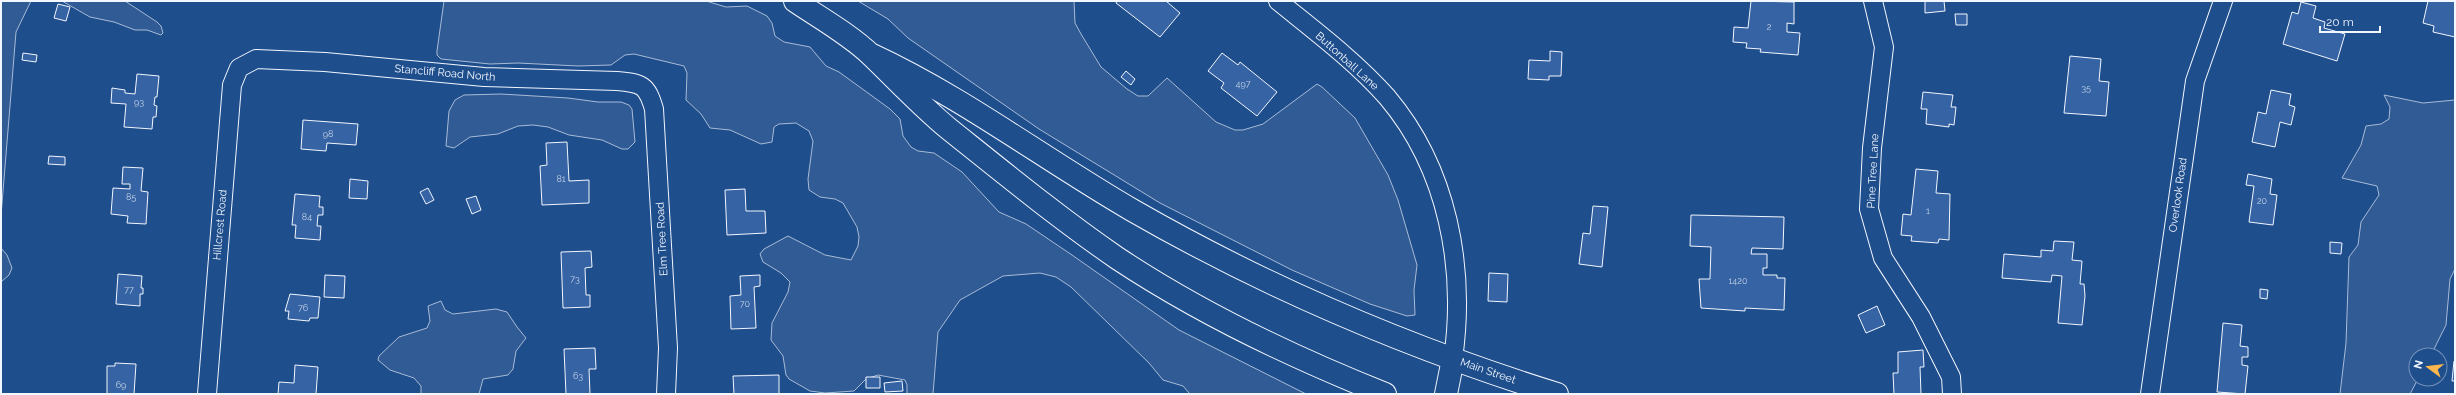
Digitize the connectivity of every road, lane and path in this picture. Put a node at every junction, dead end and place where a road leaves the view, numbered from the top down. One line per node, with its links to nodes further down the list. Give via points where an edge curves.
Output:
1 (795, 1): 5 (main road)
2 (1278, 1): 8 (street, Buttonball Lane, via 1362,71 1410,130 1426,158 1441,195 1455,252 1458,309)
3 (1873, 1): 14 (street, Pine Tree Lane, via 1884,47 1872,148 1869,209 1883,258 1921,317 1951,378)
4 (2223, 1): 15 (street, Overlook Road, via 2195,81)
5 (870, 54): 8 (main road, via 958,100 1085,182 1184,240 1301,297); 11 (main road, via 920,105 1087,237 1118,258 1183,298 1270,344)
6 (246, 62): 7 (street, Stancliff Road North, via 266,58 484,77 618,80); 9 (street, Hillcrest Road, via 239,68 232,85)
7 (644, 86): 10 (street, Elm Tree Road, via 651,96 654,109 668,348)
8 (1454, 359): 12 (main road, Main Street); 13 (main road, Main Street)
9 (207, 394)
10 (666, 394)
11 (1385, 394)
12 (1446, 394)
13 (1557, 394)
14 (1952, 394)
15 (2150, 394)

